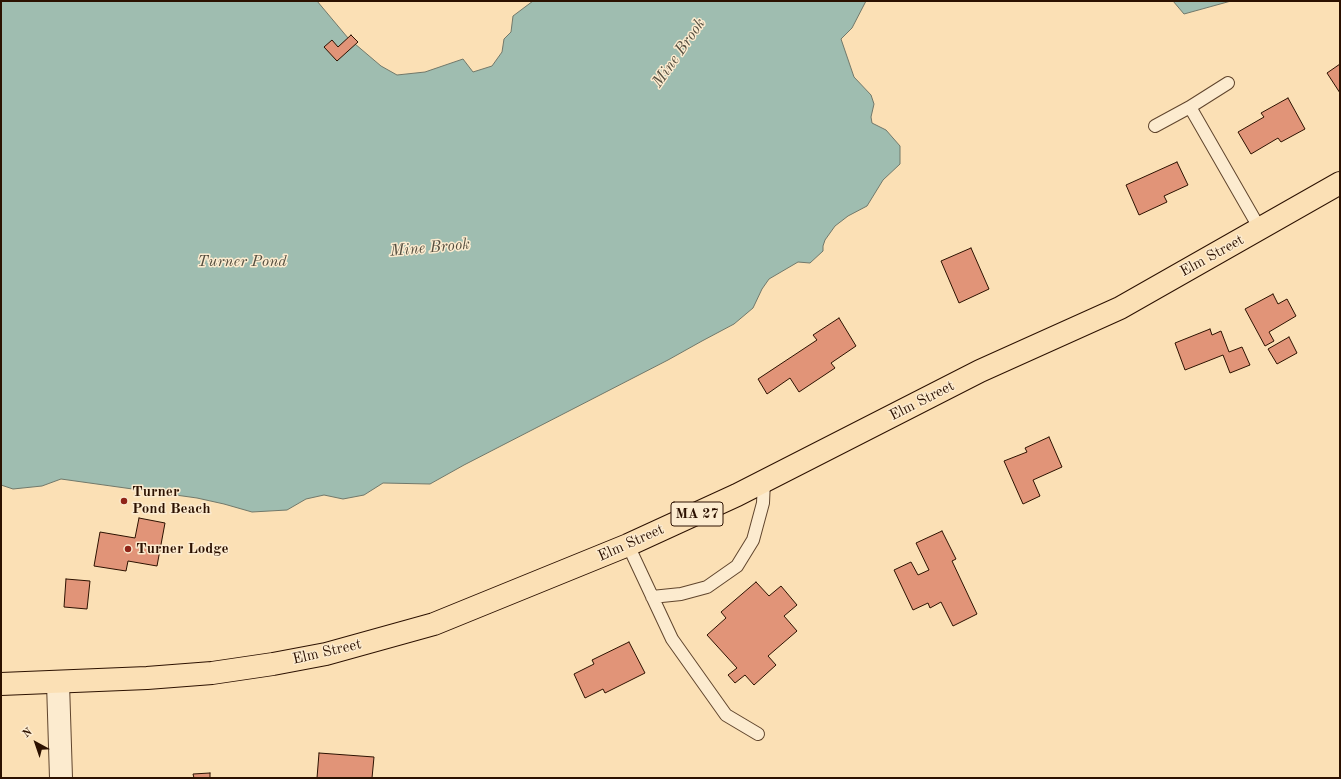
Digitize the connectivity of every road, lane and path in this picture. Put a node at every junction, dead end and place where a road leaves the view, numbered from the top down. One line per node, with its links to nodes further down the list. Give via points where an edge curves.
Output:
1 (1228, 83): 2 (lane)
2 (1190, 107): 3 (lane); 5 (lane)
3 (1155, 126)
4 (1340, 183): 5 (main road, Elm Street / MA 27)
5 (1260, 229): 6 (main road, Elm Street / MA 27, via 1120,308 980,371)
6 (764, 481): 7 (main road, Elm Street / MA 27); 8 (lane, via 763,503 753,540 737,566 707,587 681,594)
7 (628, 545): 8 (lane); 9 (main road, Elm Street / MA 27, via 434,624 326,654 212,673)
8 (652, 597): 11 (lane, via 672,639 726,715)
9 (58, 682): 10 (main road, Elm Street / MA 27); 12 (street)
10 (1, 684)
11 (758, 734)
12 (61, 778)

